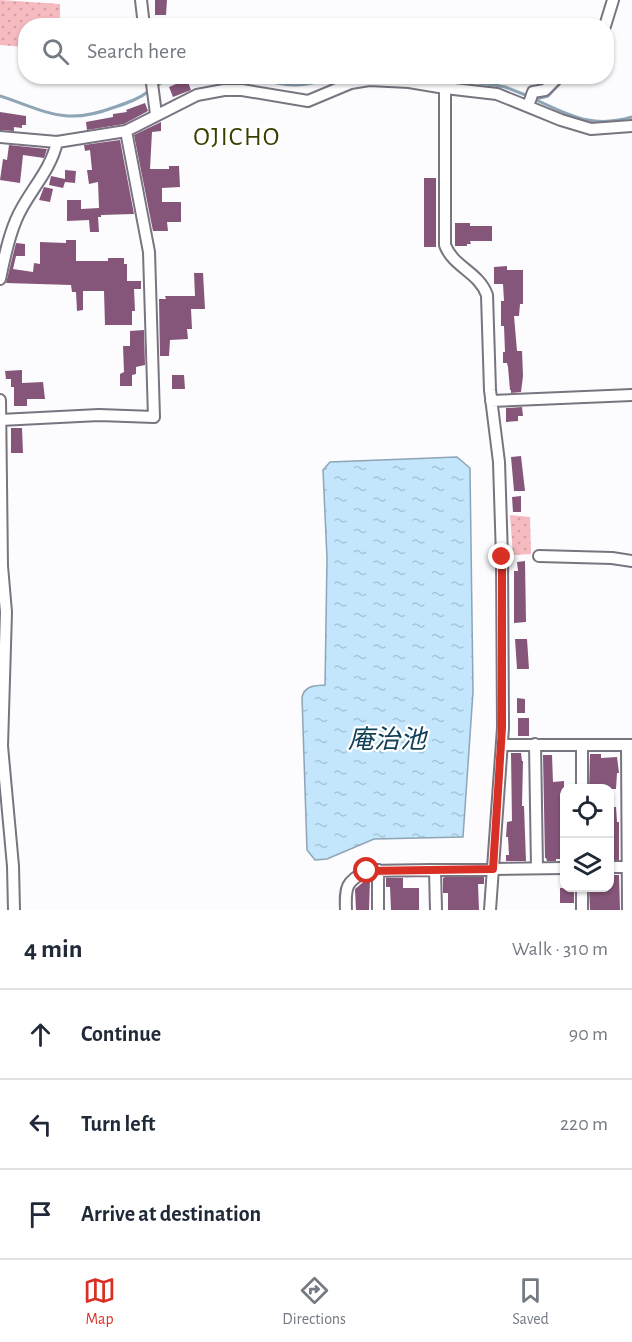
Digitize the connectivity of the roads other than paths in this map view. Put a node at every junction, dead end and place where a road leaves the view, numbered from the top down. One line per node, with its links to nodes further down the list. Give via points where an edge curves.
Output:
1 (141, 0): 3 (street)
2 (614, 0): 4 (street)
3 (143, 18)
4 (608, 18)
5 (152, 84): 11 (street)
6 (348, 84): 11 (street, via 308,100 242,90 197,94)
7 (421, 84): 9 (street)
8 (551, 84): 10 (street, via 545,90 533,92)
9 (445, 88): 10 (street, via 498,94); 19 (street, via 445,245 453,260 477,278 487,295)
10 (528, 106): 12 (street, via 591,129)
11 (156, 114): 13 (street)
12 (632, 126)
13 (126, 130): 15 (street); 20 (street, via 149,252 154,417 99,415)
14 (0, 137): 15 (street)
15 (57, 142): 16 (street, via 43,176 16,219)
16 (0, 279)
17 (632, 395): 19 (street)
18 (0, 400): 20 (street)
19 (491, 401): 24 (street, via 499,462 502,545)
20 (0, 420): 36 (street, via 6,612 2,746)
21 (539, 556): 22 (street)
22 (632, 561)
23 (535, 744): 24 (street); 25 (street); 30 (street)
24 (502, 745): 32 (street)
25 (582, 745): 26 (street); 27 (street)
26 (629, 745): 29 (street)
27 (582, 784)
28 (614, 867): 29 (street)
29 (630, 867): 42 (street)
30 (537, 868): 31 (street); 32 (street)
31 (560, 868)
32 (493, 869): 34 (street); 40 (street)
33 (378, 870): 34 (street); 37 (street, via 352,878 345,892); 38 (street)
34 (435, 870): 39 (street)
35 (582, 892): 41 (street)
36 (14, 910)
37 (346, 910)
38 (378, 910)
39 (436, 910)
40 (490, 910)
41 (582, 910)
42 (628, 910)

